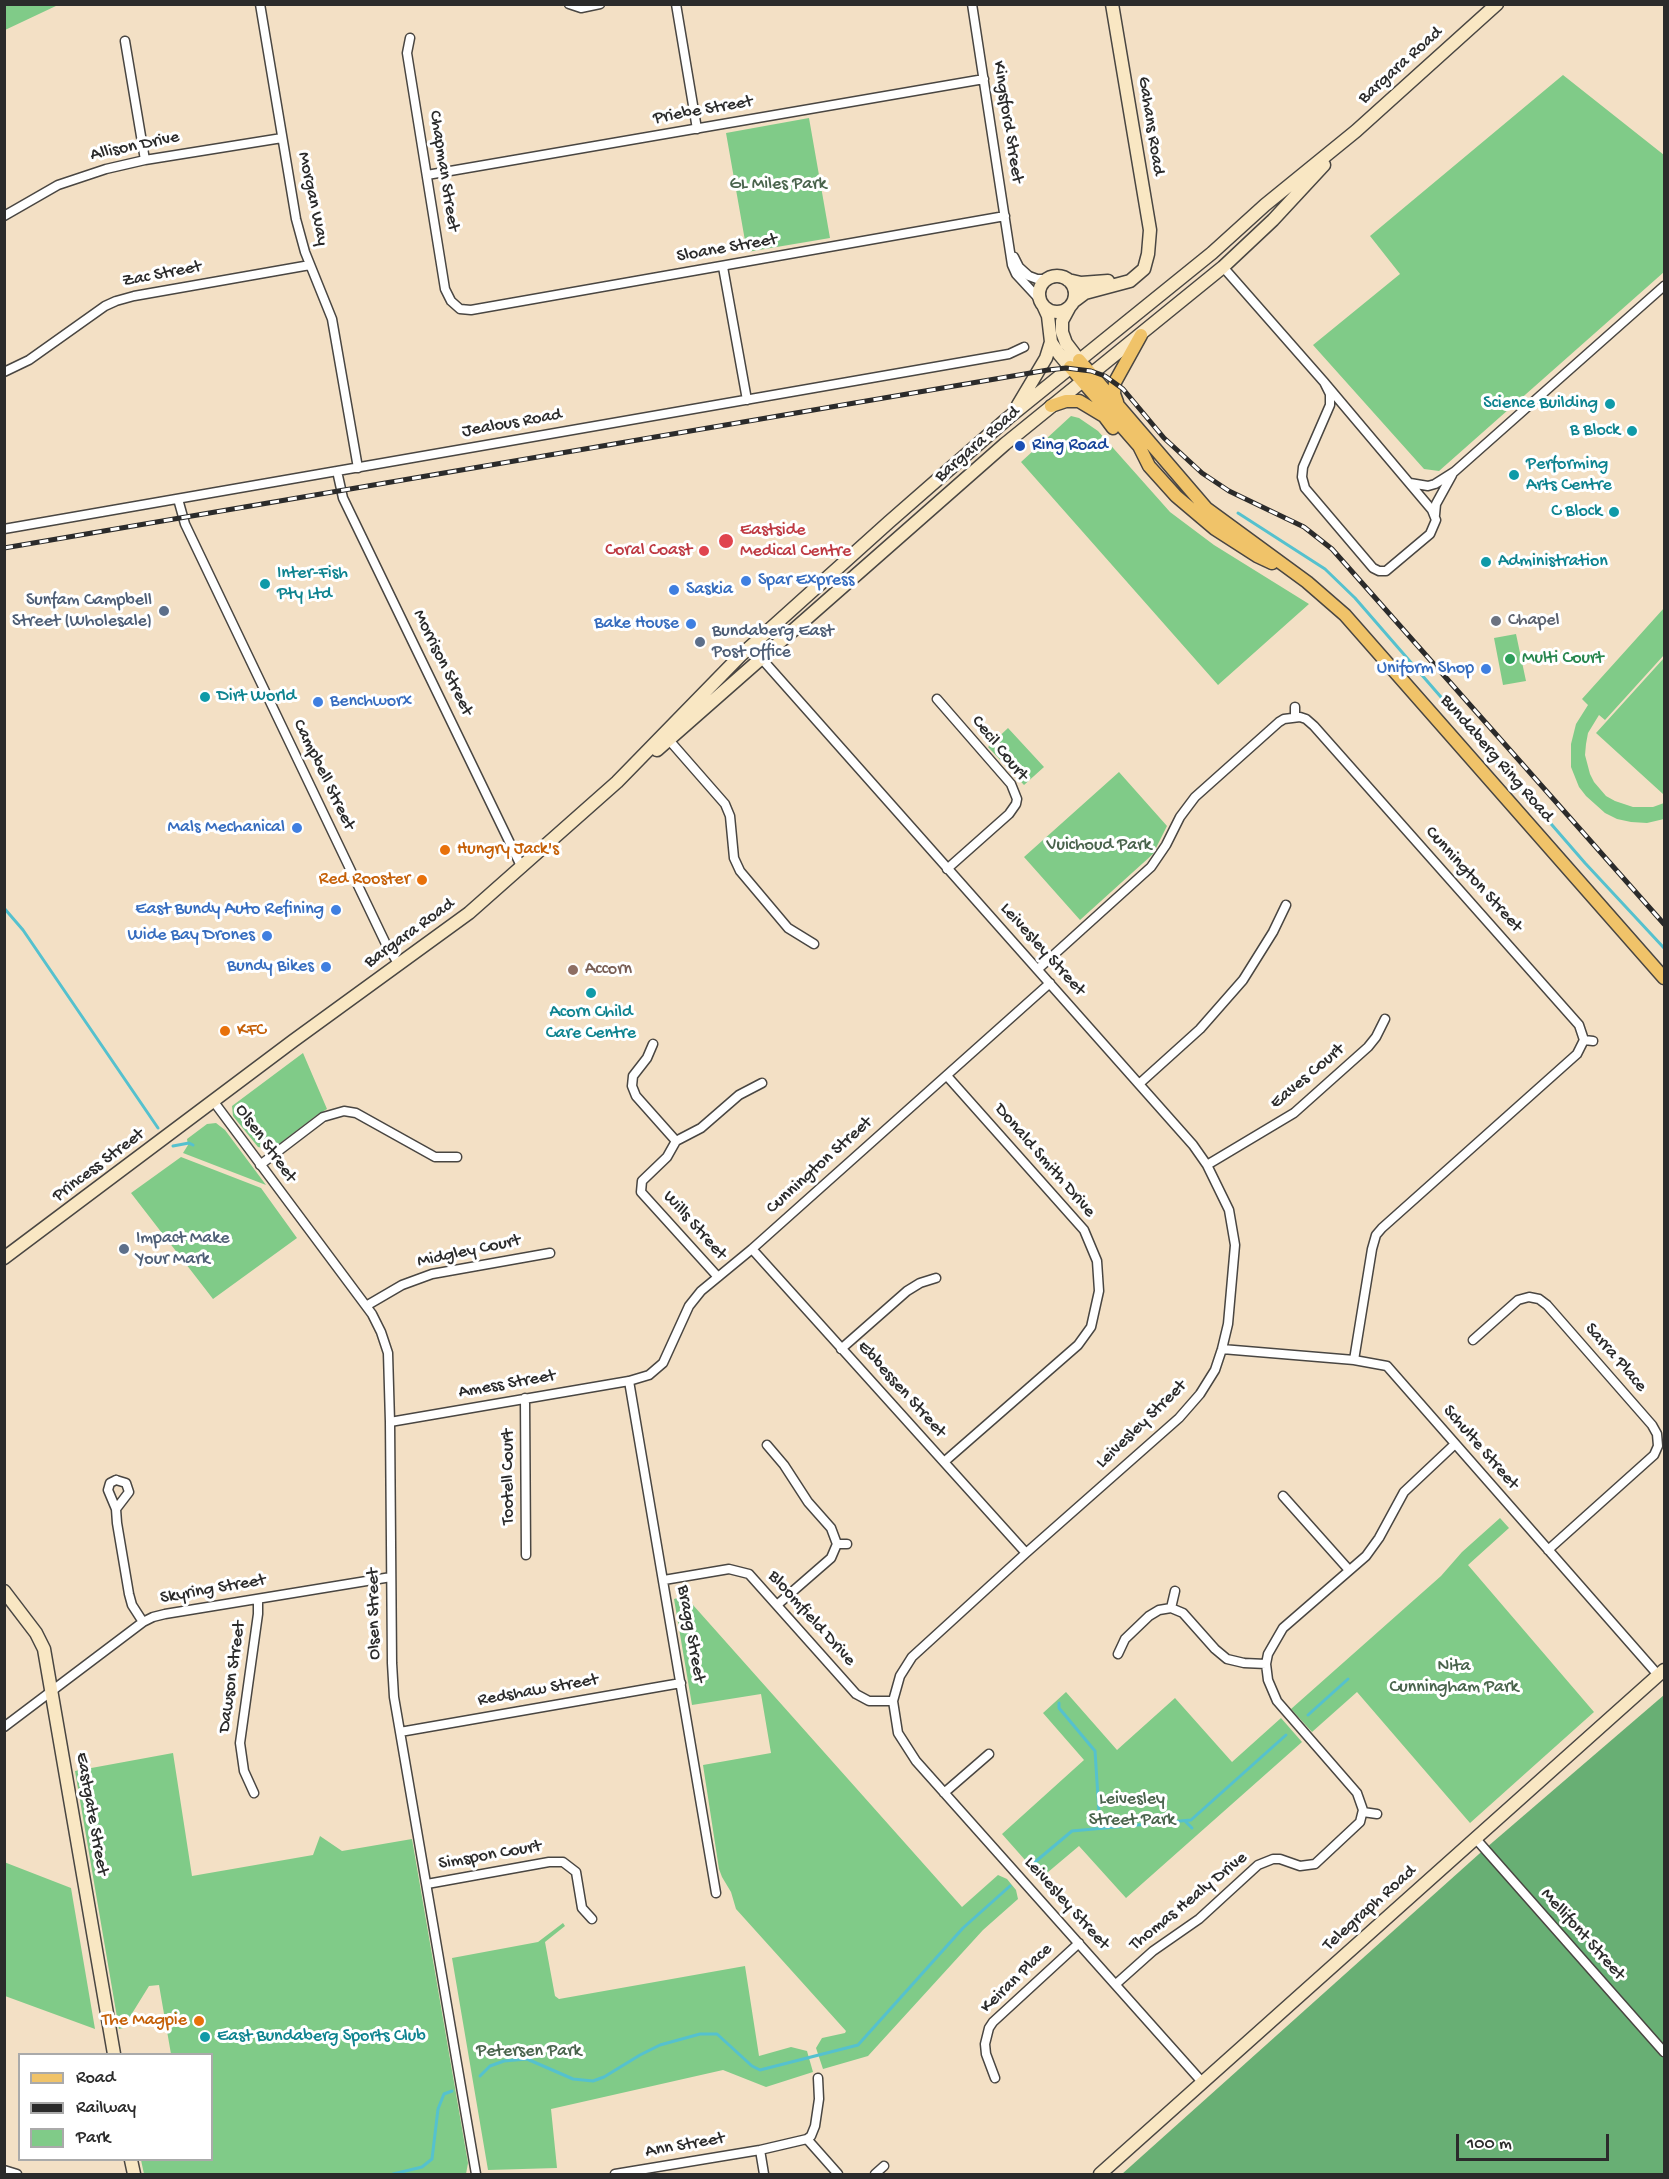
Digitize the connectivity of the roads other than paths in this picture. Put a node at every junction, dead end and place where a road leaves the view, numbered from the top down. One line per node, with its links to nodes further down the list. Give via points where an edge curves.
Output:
1 (260, 4): 13 (street, Morgan Way)
2 (569, 4): 3 (street, via 581,8)
3 (600, 4)
4 (676, 4): 11 (street)
5 (972, 4): 10 (street, Kingsford Street)
6 (1112, 4): 20 (main road, Gahans Road, via 1150,230)
7 (1497, 4): 12 (main road, Bargara Road)
8 (410, 38): 15 (street, Chapman Street, via 407,53)
9 (125, 41): 14 (street)
10 (984, 79): 11 (street, Priebe Street); 17 (street, Kingsford Street)
11 (697, 129): 15 (street, Priebe Street)
12 (1356, 131): 19 (main road, Bargara Road, via 1265,204); 23 (main road, Bargara Road)
13 (282, 138): 14 (street, Allison Drive); 21 (street, Morgan Way, via 298,225)
14 (145, 160): 16 (street, Allison Drive, via 80,177)
15 (427, 175): 29 (street, Chapman Street, via 445,289)
16 (4, 216)
17 (1005, 216): 18 (street, Kingsford Street); 22 (street, Sloane Street)
18 (1010, 246): 24 (street, Kingsford Street, via 1025,273); 27 (street, Kingsford Street, via 1014,270)
19 (1212, 253): 23 (main road); 33 (main road, Bargara Road)
20 (1148, 254): 25 (main road, via 1141,266 1123,278 1094,283); 28 (main road, Gahans Road, via 1144,269 1136,277 1085,293)
21 (310, 265): 34 (street, Zac Street, via 116,301 29,360); 42 (street, Morgan Way, via 332,319)
22 (723, 267): 29 (street, Sloane Street, via 471,310); 37 (street)
23 (1223, 267): 30 (main road, Bargara Road); 36 (street)
24 (1048, 279): 25 (main road, via 1058,276); 27 (main road, via 1040,291)
25 (1068, 280): 28 (main road, via 1074,290)
26 (1665, 286): 44 (street)
27 (1042, 303): 28 (main road, via 1058,312); 31 (main road)
28 (1071, 305): 33 (main road, via 1062,321 1062,332)
29 (455, 306)
30 (1141, 335): 35 (main road, Bargara Road); 39 (main road, via 1115,382)
31 (1051, 342): 33 (main road); 40 (main road, via 1046,358)
32 (1024, 347): 37 (street, Jealous Road, via 1009,354)
33 (1075, 363): 35 (main road, Bundaberg Ring Road); 40 (main road, Bargara Road)
34 (4, 372)
35 (1088, 377): 38 (main road, Bargara Road); 39 (main road, Bundaberg Ring Road); 41 (main road, Bundaberg Ring Road)
36 (1324, 382): 45 (street); 47 (street, via 1330,394 1329,405 1303,466 1303,483 1308,493 1379,571 1389,569 1430,534)
37 (747, 400): 42 (street, Jealous Road)
38 (1051, 406): 41 (main road, via 1071,400 1085,404 1104,416); 51 (main road, Bargara Road)
39 (1119, 407): 49 (main road, Bundaberg Ring Road, via 1206,508)
40 (1008, 418): 50 (main road, Bargara Road)
41 (1149, 466): 49 (main road, Bundaberg Ring Road, via 1215,530)
42 (358, 468): 43 (street, Jealous Road)
43 (337, 471): 46 (street, Jealous Road); 56 (street, Morrison Street, via 343,498)
44 (1454, 472): 45 (street, via 1428,486); 47 (street, via 1436,504)
45 (1409, 482): 47 (street)
46 (178, 499): 48 (street, Jealous Road); 60 (street, Campbell Street, via 190,535)
47 (1435, 517)
48 (4, 529)
49 (1292, 572): 62 (main road, Bundaberg Ring Road, via 1345,615)
50 (751, 646): 51 (main road); 55 (main road, Bargara Road)
51 (761, 658): 55 (main road, Bargara Road); 57 (street, Leivesley Street)
52 (937, 699): 57 (street, Cecil Court, via 1011,784 1017,799 1009,814)
53 (1295, 707): 54 (street)
54 (1295, 717): 61 (street, via 1279,722 1195,797 1151,867); 83 (street, Cunnington Street, via 1314,726 1589,1041 1376,1235)
55 (667, 737): 56 (main road, Bargara Road); 59 (street, via 725,804 734,858 740,871 788,928)
56 (522, 868): 60 (main road, Bargara Road)
57 (947, 869): 61 (street, Leivesley Street)
58 (1286, 905): 68 (street, via 1243,980 1200,1029)
59 (814, 944)
60 (399, 965): 69 (main road, Bargara Road)
61 (1038, 969): 63 (street, Leivesley Street)
62 (1665, 978)
63 (1050, 983): 66 (street, Cunnington Street); 68 (street, Leivesley Street)
64 (1385, 1019): 73 (street, Eaves Court, via 1368,1047 1294,1113)
65 (653, 1044): 70 (street, via 648,1058 633,1076 632,1086)
66 (947, 1076): 74 (street, Cunnington Street); 90 (street, Donald Smith Drive, via 1084,1230 1097,1261 1099,1291 1091,1327 1078,1346)
67 (762, 1083): 70 (street, via 739,1095 701,1128)
68 (1139, 1084): 73 (street, Leivesley Street)
69 (214, 1102): 72 (street, Olsen Street); 76 (main road, Princess Street)
70 (676, 1141): 77 (street, Wills Street, via 668,1157 642,1181 641,1192)
71 (457, 1157): 72 (street, via 435,1157 356,1113 344,1111 323,1117)
72 (260, 1165): 79 (street, Olsen Street)
73 (1207, 1165): 82 (street, Leivesley Street, via 1227,1204 1235,1233 1228,1324)
74 (752, 1249): 77 (street, Cunnington Street); 81 (street, Ebbessen Street)
75 (550, 1253): 79 (street, Midgley Court, via 432,1274 402,1285)
76 (4, 1258)
77 (718, 1277): 84 (street, Cunnington Street, via 689,1306 663,1363 649,1375)
78 (936, 1278): 81 (street, via 907,1291)
79 (366, 1306): 86 (street, Olsen Street, via 377,1322 388,1353)
80 (1473, 1340): 87 (street, Sarra Place, via 1514,1303 1532,1294 1547,1305 1644,1416)
81 (841, 1349): 90 (street, Ebbessen Street)
82 (1222, 1349): 83 (street, Schulte Street); 96 (street, Leivesley Street, via 1209,1382 1179,1418)
83 (1353, 1360): 88 (street, Schulte Street, via 1387,1366)
84 (629, 1381): 85 (street, Amess Street); 100 (street, Bragg Street)
85 (525, 1398): 86 (street, Amess Street); 97 (street, Tootell Court)
86 (390, 1422): 99 (street, Olsen Street)
87 (1661, 1442): 95 (street, Sarra Place, via 1650,1458)
88 (1455, 1444): 95 (street, Schulte Street); 98 (street, via 1404,1492 1379,1538)
89 (767, 1445): 93 (street, via 831,1528)
90 (944, 1462): 96 (street, Ebbessen Street)
91 (1283, 1496): 98 (street)
92 (116, 1509): 106 (street, via 129,1594)
93 (837, 1544): 94 (street); 104 (street, via 831,1558)
94 (847, 1544)
95 (1548, 1550): 109 (street, Schulte Street)
96 (1026, 1553): 112 (street, Leivesley Street, via 912,1657 900,1676)
97 (525, 1555)
98 (1349, 1570): 108 (street, via 1283,1628)
99 (391, 1577): 103 (street, Skyring Street); 114 (street, Olsen Street, via 392,1663)
100 (664, 1580): 104 (street, Bloomfield Drive, via 735,1569 748,1574); 110 (street, Bragg Street)
101 (4, 1591): 111 (main road, Eastgate Street, via 40,1641)
102 (1175, 1591): 105 (street)
103 (258, 1599): 106 (street, Skyring Street, via 165,1614); 116 (street, Dawson Street, via 240,1743 244,1772)
104 (777, 1605): 112 (street, Bloomfield Drive, via 860,1698)
105 (1171, 1608): 107 (street, via 1149,1616 1125,1638); 108 (street, via 1183,1613 1227,1659)
106 (143, 1622): 111 (street, Skyring Street)
107 (1118, 1654)
108 (1266, 1664): 118 (street, via 1276,1701 1357,1793)
109 (1662, 1673): 120 (main road, Telegraph Road)
110 (681, 1683): 114 (street, Redshaw Street); 122 (street, Bragg Street)
111 (52, 1691): 113 (street, Skyring Street); 127 (main road, Eastgate Street)
112 (893, 1701): 117 (street, Leivesley Street, via 903,1742)
113 (4, 1727)
114 (400, 1732): 121 (street, Olsen Street)
115 (989, 1754): 117 (street)
116 (254, 1793)
117 (944, 1793): 124 (street, Leivesley Street)
118 (1363, 1812): 119 (street); 125 (street, Thomas Healy Drive, via 1356,1827 1315,1864 1300,1866 1273,1859 1258,1865 1199,1919 1153,1951)
119 (1377, 1814)
120 (1476, 1839): 126 (street, Mellifont Street); 130 (main road, Telegraph Road)
121 (427, 1884): 123 (street, Simspon Court, via 563,1862 576,1872 582,1908); 136 (street, Olsen Street)
122 (716, 1893)
123 (592, 1919)
124 (1079, 1942): 125 (street, Leivesley Street); 129 (street, Keiran Place, via 988,2028 986,2054)
125 (1116, 1984): 130 (street, Leivesley Street)
126 (1665, 2052)
127 (114, 2053)
128 (818, 2078): 131 (street, via 815,2126)
129 (995, 2078)
130 (1203, 2083): 141 (main road, Telegraph Road)
131 (807, 2139): 132 (street, Ann Street); 139 (street)
132 (760, 2150): 137 (street, Ann Street); 138 (street)
133 (884, 2166): 140 (street)
134 (4, 2170): 135 (street)
135 (17, 2175)
136 (476, 2175)
137 (615, 2175)
138 (764, 2175)
139 (838, 2175)
140 (875, 2175)
141 (1100, 2175)

